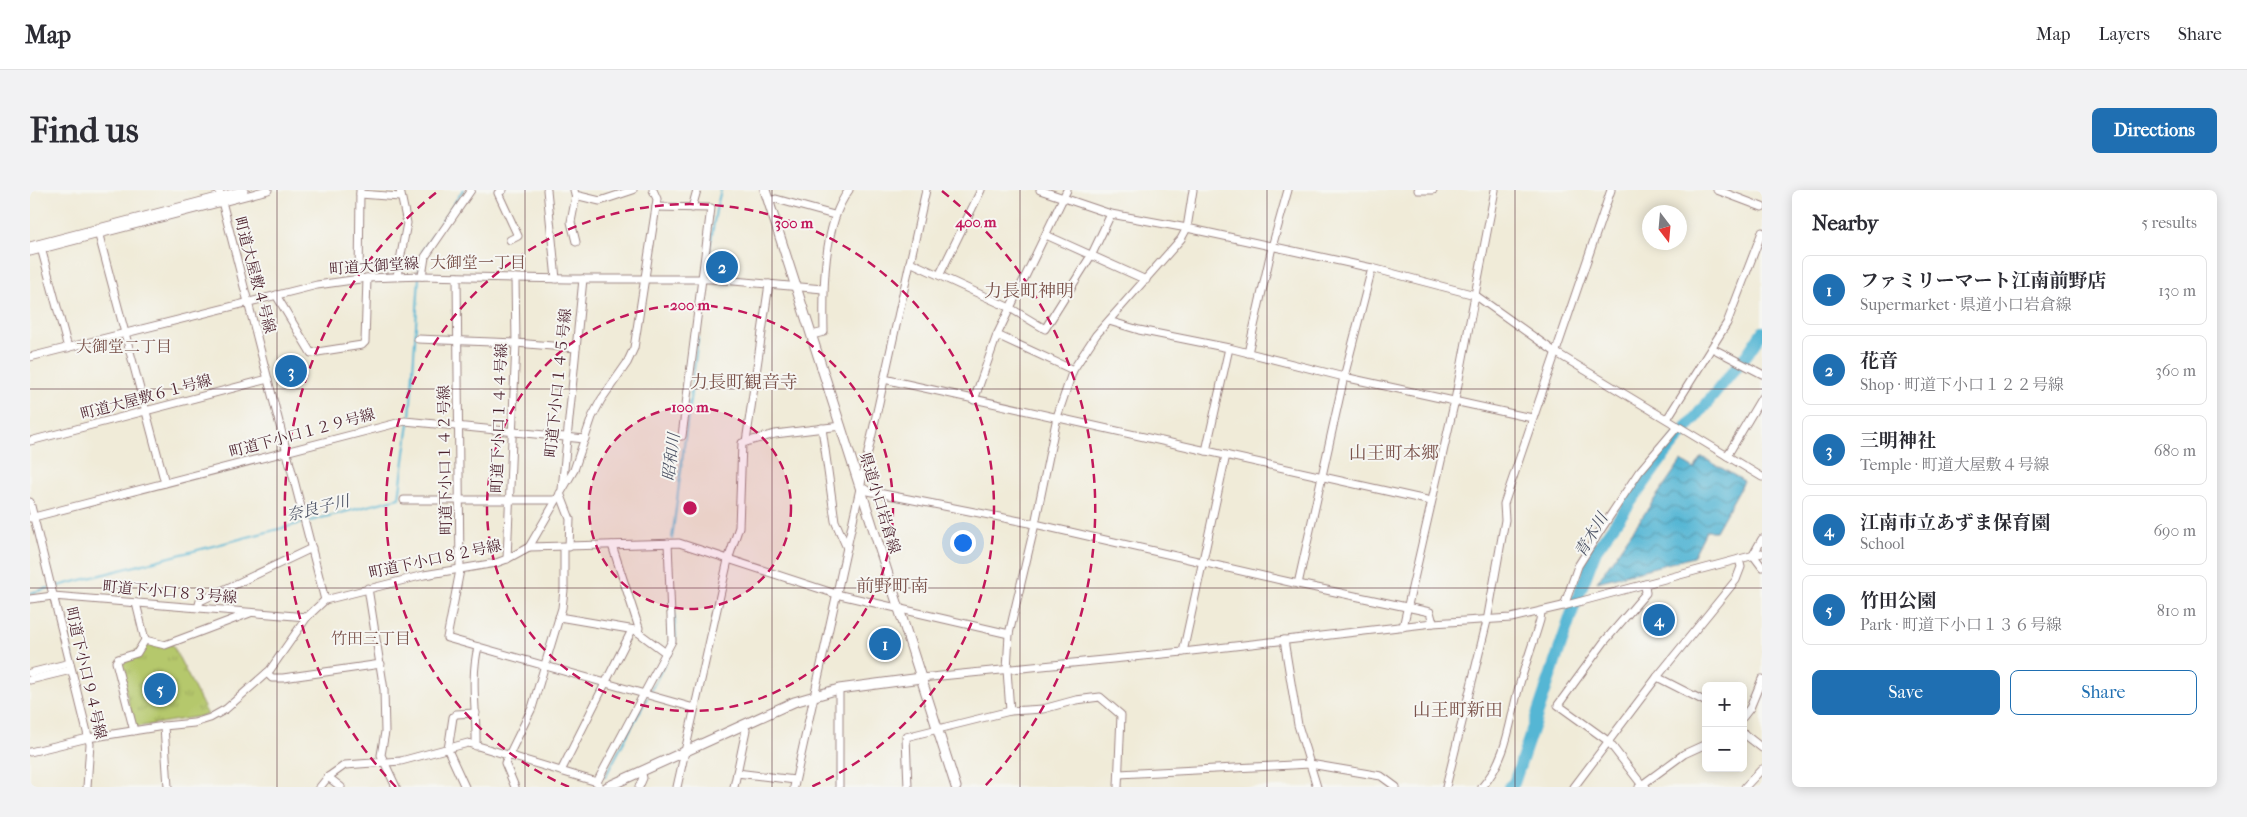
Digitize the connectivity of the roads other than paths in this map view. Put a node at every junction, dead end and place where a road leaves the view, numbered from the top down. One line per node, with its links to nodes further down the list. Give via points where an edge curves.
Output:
1 (244, 190): 26 (street)
2 (268, 190): 26 (street)
3 (471, 190): 49 (street, via 424,257)
4 (503, 190): 38 (street, via 498,193 518,236)
5 (547, 190): 54 (street)
6 (633, 190): 24 (street)
7 (653, 190): 29 (street)
8 (697, 190): 31 (street)
9 (765, 190): 28 (main road, 県道小口岩倉線)
10 (849, 190): 33 (street)
11 (926, 190): 45 (street)
12 (981, 190): 47 (street)
13 (1040, 190): 27 (street)
14 (1067, 190): 27 (street)
15 (1193, 190): 34 (street)
16 (1288, 190): 42 (street)
17 (1418, 190): 18 (street)
18 (1433, 190)
19 (1495, 190): 63 (street)
20 (1611, 190): 77 (street)
21 (1717, 190): 30 (street)
22 (360, 192): 25 (street); 53 (street)
23 (575, 193): 24 (street, via 600,201); 39 (street, via 571,222)
24 (613, 193)
25 (400, 194): 48 (street, via 406,223)
26 (221, 196): 35 (street); 64 (street, 町道大屋敷４号線)
27 (1064, 198): 32 (street); 37 (street)
28 (769, 202): 33 (street, via 776,199); 60 (main road, 県道小口岩倉線)
29 (656, 207): 31 (street); 56 (street)
30 (1762, 207)
31 (692, 208): 57 (street, via 712,208)
32 (1111, 214): 34 (street); 44 (street)
33 (834, 215): 61 (street)
34 (1187, 228): 42 (street); 58 (street, via 1182,239)
35 (98, 231): 41 (street); 67 (street)
36 (1762, 232): 76 (street, via 1727,324)
37 (1046, 235): 44 (street); 65 (street)
38 (510, 240)
39 (576, 242)
40 (30, 246): 41 (street)
41 (41, 246): 43 (street); 73 (street)
42 (1272, 247): 46 (street); 78 (street)
43 (30, 252)
44 (1092, 254): 58 (street); 65 (street, via 1045,329)
45 (910, 262): 47 (street); 83 (street)
46 (1372, 268): 63 (street); 82 (street)
47 (940, 274): 65 (street)
48 (396, 276): 49 (street, 町道大御堂線); 51 (street, 町道大御堂線)
49 (422, 276): 50 (street, 町道大御堂線)
50 (457, 277): 52 (street, 町道大御堂線); 71 (street, 町道下小口１４２号線)
51 (368, 278): 53 (street, 町道大御堂線); 62 (street, via 365,342 362,345 311,353)
52 (516, 278): 54 (street, 町道大御堂線); 72 (street, 町道下小口１４４号線)
53 (359, 279): 62 (street, 町道大御堂線)
54 (556, 279): 55 (street, 町道大御堂線)
55 (583, 279): 56 (street, 町道大御堂線); 74 (street, 町道下小口１４５号線)
56 (644, 279): 57 (street, 町道大御堂線); 99 (street, via 634,348 601,400)
57 (701, 279): 59 (street, 町道大御堂線); 97 (street)
58 (1146, 280): 66 (street)
59 (769, 284): 60 (street, 町道大御堂線); 101 (street)
60 (797, 288): 61 (street, 町道大御堂線); 69 (main road, 県道小口岩倉線)
61 (823, 289): 69 (street, via 824,332)
62 (276, 295): 64 (street, 町道大御堂線)
63 (1475, 295): 77 (street); 87 (street)
64 (248, 302): 67 (street, 町道大御堂線); 84 (street, 町道大屋敷４号線)
65 (1010, 308): 68 (street)
66 (1110, 321): 75 (street); 80 (street, via 1096,335)
67 (126, 333): 73 (street, 町道大御堂線); 88 (street)
68 (997, 334): 80 (street); 86 (street)
69 (812, 335): 93 (main road, 県道小口岩倉線)
70 (418, 339): 71 (street)
71 (458, 341): 72 (street); 92 (street, 町道下小口１４２号線)
72 (516, 343): 74 (street); 96 (street, 町道下小口１４４号線)
73 (68, 348): 79 (street, 町道大御堂線)
74 (576, 348): 98 (street, 町道下小口１４５号線)
75 (1229, 348): 78 (street); 102 (street)
76 (1712, 348): 81 (street); 91 (street)
77 (1555, 352): 90 (street); 91 (street)
78 (1248, 353): 82 (street)
79 (30, 357)
80 (1073, 370): 89 (street)
81 (1762, 374)
82 (1344, 377): 87 (street); 106 (street)
83 (884, 378): 86 (street); 109 (street)
84 (268, 379): 88 (street, 町道大屋敷６１号線); 103 (street, 町道大屋敷４号線)
85 (1762, 397): 105 (street)
86 (974, 400): 89 (street)
87 (1455, 400): 90 (street); 114 (street)
88 (146, 411): 100 (street, 町道大屋敷６１号線); 108 (street)
89 (1057, 417): 102 (street); 117 (street)
90 (1532, 418): 149 (street, via 1504,504 1505,520)
91 (1667, 419): 95 (street)
92 (458, 426): 96 (street, 町道下小口１２９号線); 103 (street, 町道下小口１２９号線, via 405,421); 111 (street, 町道下小口１４２号線)
93 (841, 426): 94 (street); 109 (main road, 県道小口岩倉線)
94 (822, 428): 101 (street, via 775,434); 124 (street, via 835,521)
95 (1682, 429): 105 (street); 142 (street, via 1639,472 1578,566)
96 (512, 432): 98 (street, 町道下小口１２９号線); 112 (street, 町道下小口１４４号線)
97 (682, 436)
98 (566, 437): 99 (street, 町道下小口１２９号線); 110 (street, 町道下小口１４５号線)
99 (585, 439): 110 (street, via 574,470)
100 (30, 441)
101 (746, 442): 129 (street, via 742,443 739,527)
102 (1206, 451): 104 (street)
103 (287, 452): 108 (street, 町道下小口１２９号線); 123 (street, 町道大屋敷４号線)
104 (1226, 455): 106 (street); 130 (street)
105 (1727, 456): 107 (street)
106 (1322, 477): 114 (street); 133 (street)
107 (1762, 477)
108 (165, 483): 116 (street, 町道下小口１２９号線)
109 (860, 486): 117 (street); 124 (street); 144 (main road, 県道小口岩倉線)
110 (559, 494): 112 (street); 121 (street); 122 (street, via 570,519)
111 (459, 499): 112 (street); 113 (street); 132 (street, 町道下小口１４２号線)
112 (510, 499): 127 (street, 町道下小口１４４号線)
113 (404, 500)
114 (1431, 501): 141 (street)
115 (30, 502): 116 (street, 町道下小口９４号線)
116 (32, 518): 137 (street, 町道下小口９４号線)
117 (1035, 524): 130 (street); 153 (street)
118 (1762, 539): 126 (street)
119 (668, 543): 120 (street); 129 (street); 158 (street, via 672,634)
120 (612, 546): 122 (street); 152 (street, via 639,628)
121 (529, 547): 122 (street); 127 (street, 町道下小口８２号線)
122 (566, 547): 148 (street)
123 (312, 548): 139 (street, 町道大屋敷４号線); 143 (street, via 200,601)
124 (847, 548): 136 (street)
125 (1762, 552): 126 (street)
126 (1753, 555): 128 (street); 131 (street)
127 (508, 559): 132 (street, 町道下小口８２号線)
128 (1739, 559): 134 (street); 165 (street, via 1741,567 1736,580)
129 (728, 560): 136 (street); 174 (street)
130 (1203, 562): 133 (street); 157 (street)
131 (1762, 567)
132 (460, 570): 135 (street, 町道下小口８２号線); 156 (street, 町道下小口１４２号線, via 448,638)
133 (1298, 584): 141 (street)
134 (1646, 584): 142 (street); 184 (street, via 1646,593 1604,642 1558,705)
135 (368, 588): 139 (street, 町道下小口８２号線); 159 (street)
136 (836, 594): 144 (street); 172 (street)
137 (53, 596): 138 (street, 町道下小口８３号線); 140 (street, 町道下小口８３号線); 161 (street, 町道下小口９４号線)
138 (30, 599)
139 (325, 600): 147 (street, 町道下小口８２号線)
140 (136, 603): 143 (street, 町道下小口８３号線); 154 (street)
141 (1408, 606): 150 (street, via 1430,612); 151 (street)
142 (1566, 606): 146 (street)
143 (198, 608): 145 (street, 町道下小口８３号線)
144 (899, 610): 153 (street); 166 (main road, 県道小口岩倉線)
145 (253, 612): 147 (street, 町道下小口８３号線); 154 (street, via 165,645)
146 (1541, 612): 149 (street); 221 (street, via 1509,737 1492,776)
147 (307, 617): 164 (street, 町道下小口８２号線)
148 (559, 617): 152 (street); 160 (street)
149 (1487, 621): 150 (street); 220 (street)
150 (1433, 623): 151 (street)
151 (1403, 627): 155 (street)
152 (635, 631): 158 (street); 169 (street)
153 (1009, 634): 162 (street)
154 (145, 640): 181 (street, via 137,653 116,662)
155 (1284, 640): 157 (street); 193 (street, via 1298,725)
156 (478, 647): 160 (street, 町道下小口１４２号線); 177 (street, via 474,676)
157 (1183, 652): 162 (street)
158 (666, 653): 171 (street)
159 (381, 664): 164 (street, via 283,678 272,678); 192 (street, via 385,732 381,755)
160 (545, 665): 169 (street, 町道下小口１４２号線); 191 (street, via 532,708)
161 (71, 666): 163 (street); 168 (street); 183 (street, 町道下小口９４号線)
162 (1007, 670): 166 (street); 175 (street)
163 (30, 673)
164 (267, 673): 179 (street, 町道下小口８２号線, via 240,698 210,718)
165 (1656, 677): 173 (street); 184 (street)
166 (921, 678): 170 (main road); 180 (main road, 県道小口岩倉線)
167 (1762, 679): 176 (street)
168 (30, 680)
169 (605, 683): 171 (street, 町道下小口１４２号線); 195 (street)
170 (839, 689): 172 (main road); 214 (street)
171 (644, 695): 174 (street, 町道下小口１４２号線); 200 (street)
172 (814, 695): 178 (main road); 201 (street)
173 (1702, 700)
174 (694, 708): 189 (street)
175 (1010, 711): 180 (street); 198 (street, via 1043,709 1100,697 1122,714)
176 (1747, 712)
177 (476, 713): 185 (street); 188 (street, via 453,717)
178 (743, 724): 189 (main road); 197 (street, via 746,730)
179 (164, 726): 181 (street, 町道下小口８２号線); 204 (street)
180 (938, 728): 215 (street, via 906,736); 216 (main road, 県道小口岩倉線)
181 (134, 731): 183 (street, 町道下小口８２号線)
182 (1747, 736): 187 (street)
183 (88, 738): 190 (street, 町道下小口８２号線); 203 (street, 町道下小口９４号線)
184 (1608, 741): 202 (street); 222 (street)
185 (476, 746): 188 (street, via 468,743); 191 (street)
186 (1702, 746): 202 (street, via 1684,754)
187 (1762, 748)
188 (448, 750): 192 (street, via 401,762); 208 (street)
189 (685, 751): 196 (main road); 212 (street)
190 (30, 752)
191 (508, 756): 195 (street); 209 (street, via 504,763)
192 (384, 762): 199 (street, via 345,765); 207 (street)
193 (1310, 764): 198 (street); 218 (street); 219 (street, via 1381,776)
194 (1762, 769): 223 (street)
195 (561, 771): 200 (street)
196 (641, 772): 210 (main road); 211 (street, via 643,778)
197 (737, 773): 201 (street); 213 (street)
198 (1119, 774): 217 (street)
199 (328, 777): 205 (street); 206 (street)
200 (598, 784)
201 (794, 784)
202 (1642, 786)
203 (87, 787)
204 (168, 787)
205 (320, 787)
206 (342, 787)
207 (396, 787)
208 (465, 787)
209 (515, 787)
210 (608, 787)
211 (639, 787)
212 (677, 787)
213 (734, 787)
214 (839, 787)
215 (908, 787)
216 (956, 787)
217 (1118, 787)
218 (1317, 787)
219 (1396, 787)
220 (1446, 787)
221 (1482, 787)
222 (1574, 787)
223 (1745, 787)

